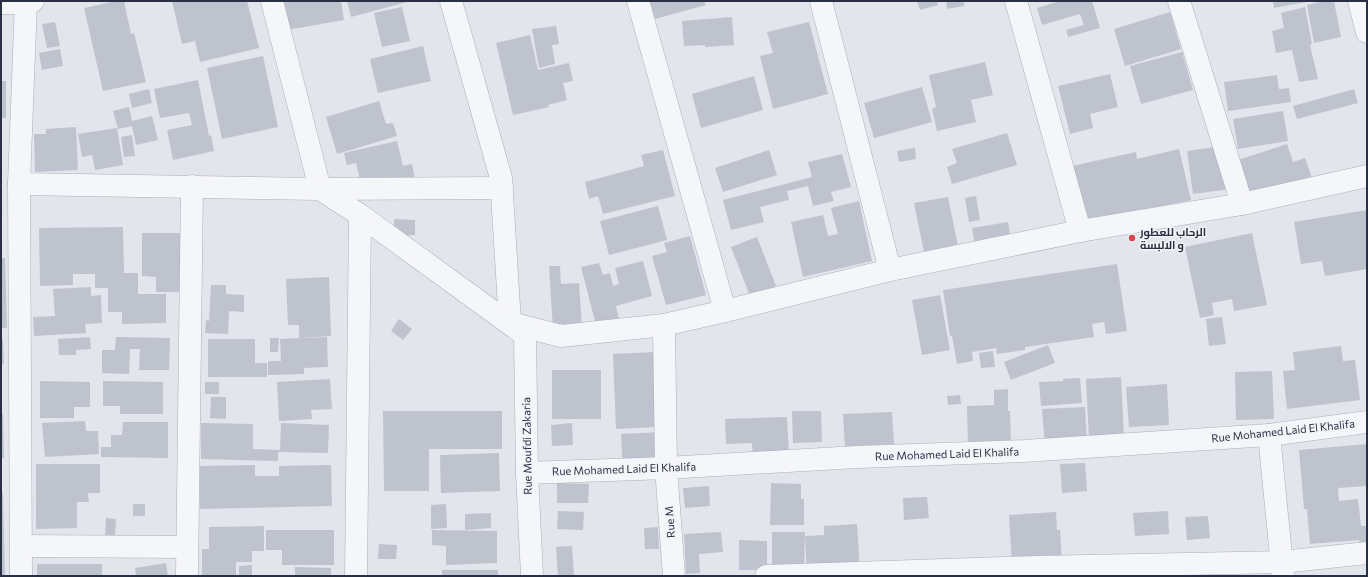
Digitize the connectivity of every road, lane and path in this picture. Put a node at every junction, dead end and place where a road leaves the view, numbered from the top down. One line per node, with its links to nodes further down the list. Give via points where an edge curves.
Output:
1 (272, 1): 15 (street)
2 (451, 1): 14 (street, Rue Moufdi Zakaria)
3 (638, 1): 20 (street)
4 (821, 1): 19 (street)
5 (1016, 1): 18 (street)
6 (1179, 1): 16 (street)
7 (1359, 1): 10 (street)
8 (28, 2): 9 (street); 12 (street)
9 (1, 3)
10 (1367, 32)
11 (1367, 176): 16 (street)
12 (19, 184): 13 (street); 25 (street)
13 (192, 186): 15 (street); 29 (street)
14 (502, 188): 15 (street); 22 (street, Rue Moufdi Zakaria)
15 (320, 189): 17 (street)
16 (1242, 204): 18 (street)
17 (360, 215): 22 (street); 35 (street)
18 (1080, 231): 19 (street)
19 (890, 270): 20 (street)
20 (725, 311): 21 (street)
21 (664, 325): 22 (street, via 561,336); 26 (street, Rue M)
22 (518, 329): 27 (street, Rue Moufdi Zakaria)
23 (1367, 422): 24 (street, Rue Mohamed Laid El Khalifa)
24 (1269, 435): 26 (street, Rue Mohamed Laid El Khalifa, via 1024,451); 31 (street)
25 (10, 464): 28 (street)
26 (666, 468): 27 (street, Rue Mohamed Laid El Khalifa); 37 (street, Rue M)
27 (527, 473): 36 (street, Rue Moufdi Zakaria)
28 (21, 546): 29 (street); 33 (street)
29 (187, 547): 34 (street)
30 (1367, 553): 31 (street)
31 (1282, 569): 32 (street)
32 (1037, 571): 38 (street)
33 (21, 576)
34 (187, 576)
35 (356, 576)
36 (532, 576)
37 (674, 576)
38 (766, 576)

